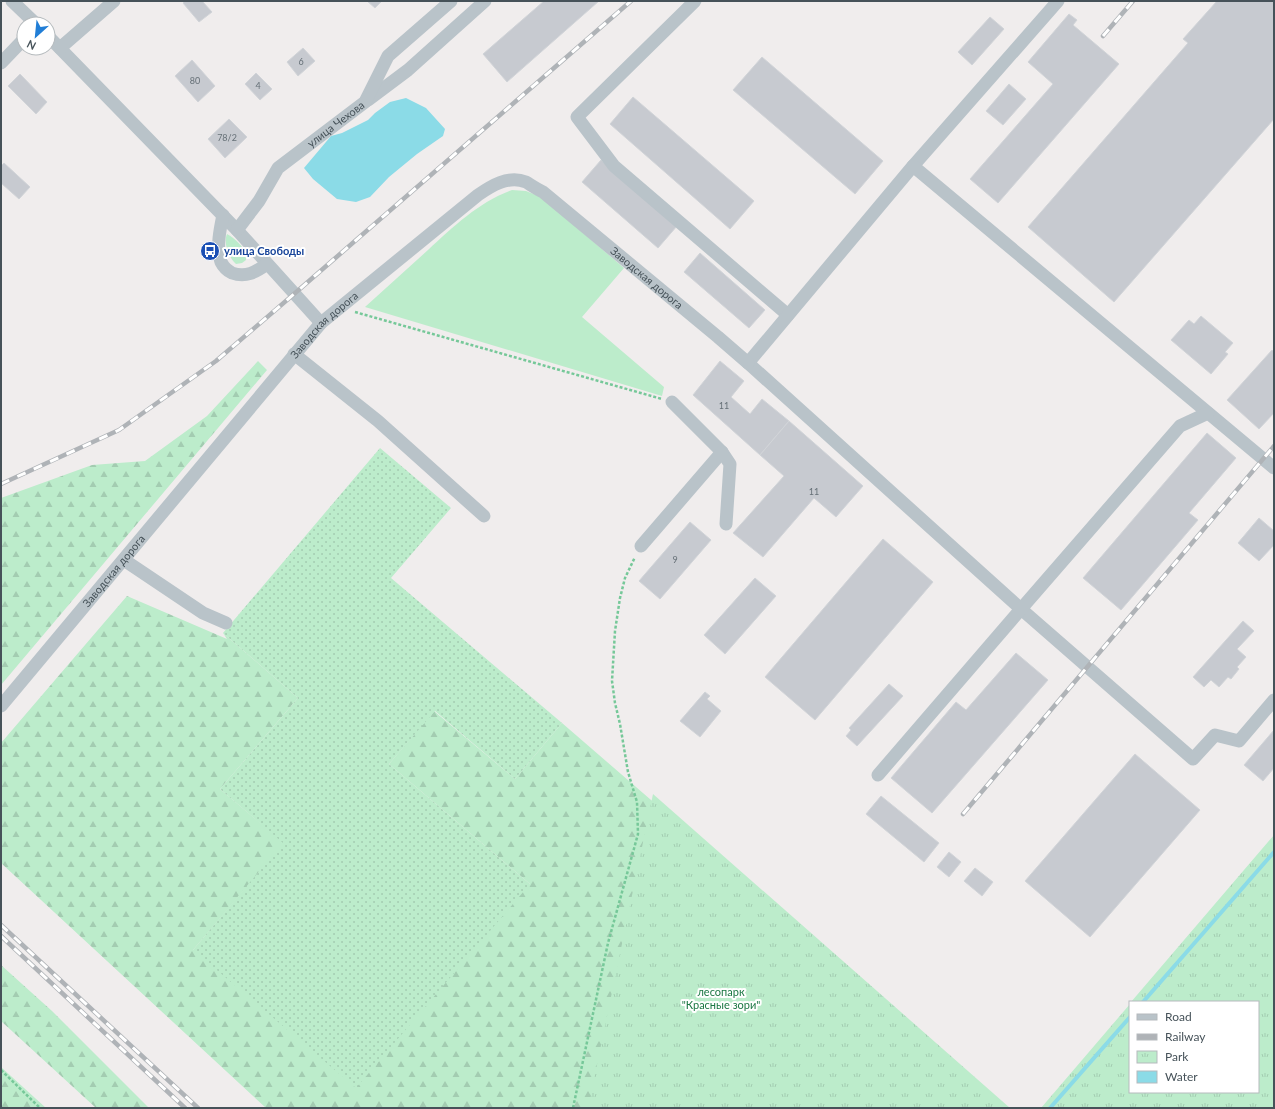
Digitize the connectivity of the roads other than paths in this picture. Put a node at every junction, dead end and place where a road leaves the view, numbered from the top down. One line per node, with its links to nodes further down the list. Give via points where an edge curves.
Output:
1 (12, 1): 7 (street)
2 (114, 1): 10 (street)
3 (451, 1): 12 (street, улица Чехова, via 388,56)
4 (486, 1): 12 (street, via 408,70)
5 (695, 1): 17 (street, via 577,117 614,166)
6 (1058, 1): 13 (street)
7 (28, 16)
8 (56, 44): 10 (street)
9 (16, 48): 11 (street)
10 (60, 48): 14 (street)
11 (1, 63)
12 (365, 102): 15 (street, улица Чехова, via 278,168)
13 (913, 166): 17 (street); 22 (street)
14 (223, 215): 15 (street); 16 (street, via 219,250 222,263 228,271 239,275 249,274 259,271)
15 (237, 230): 16 (street)
16 (267, 264): 18 (street)
17 (788, 315): 20 (street)
18 (321, 323): 19 (street, Заводская дорога); 20 (street, Заводская дорога, via 478,195 491,186 507,180 524,182 542,192)
19 (294, 354): 25 (street, via 378,421); 28 (street, Заводская дорога)
20 (748, 363): 29 (street, Заводская дорога)
21 (672, 402): 23 (street)
22 (1208, 413): 24 (street); 29 (street, via 1180,426)
23 (722, 452): 26 (street, via 730,464); 27 (street)
24 (1274, 468)
25 (484, 516)
26 (726, 524)
27 (641, 546)
28 (124, 560): 30 (street, via 203,613); 32 (street, Заводская дорога)
29 (1021, 609): 31 (street, Заводская дорога, via 1193,759 1215,735 1239,741); 33 (street)
30 (226, 623)
31 (1274, 700)
32 (1, 706)
33 (878, 775)

